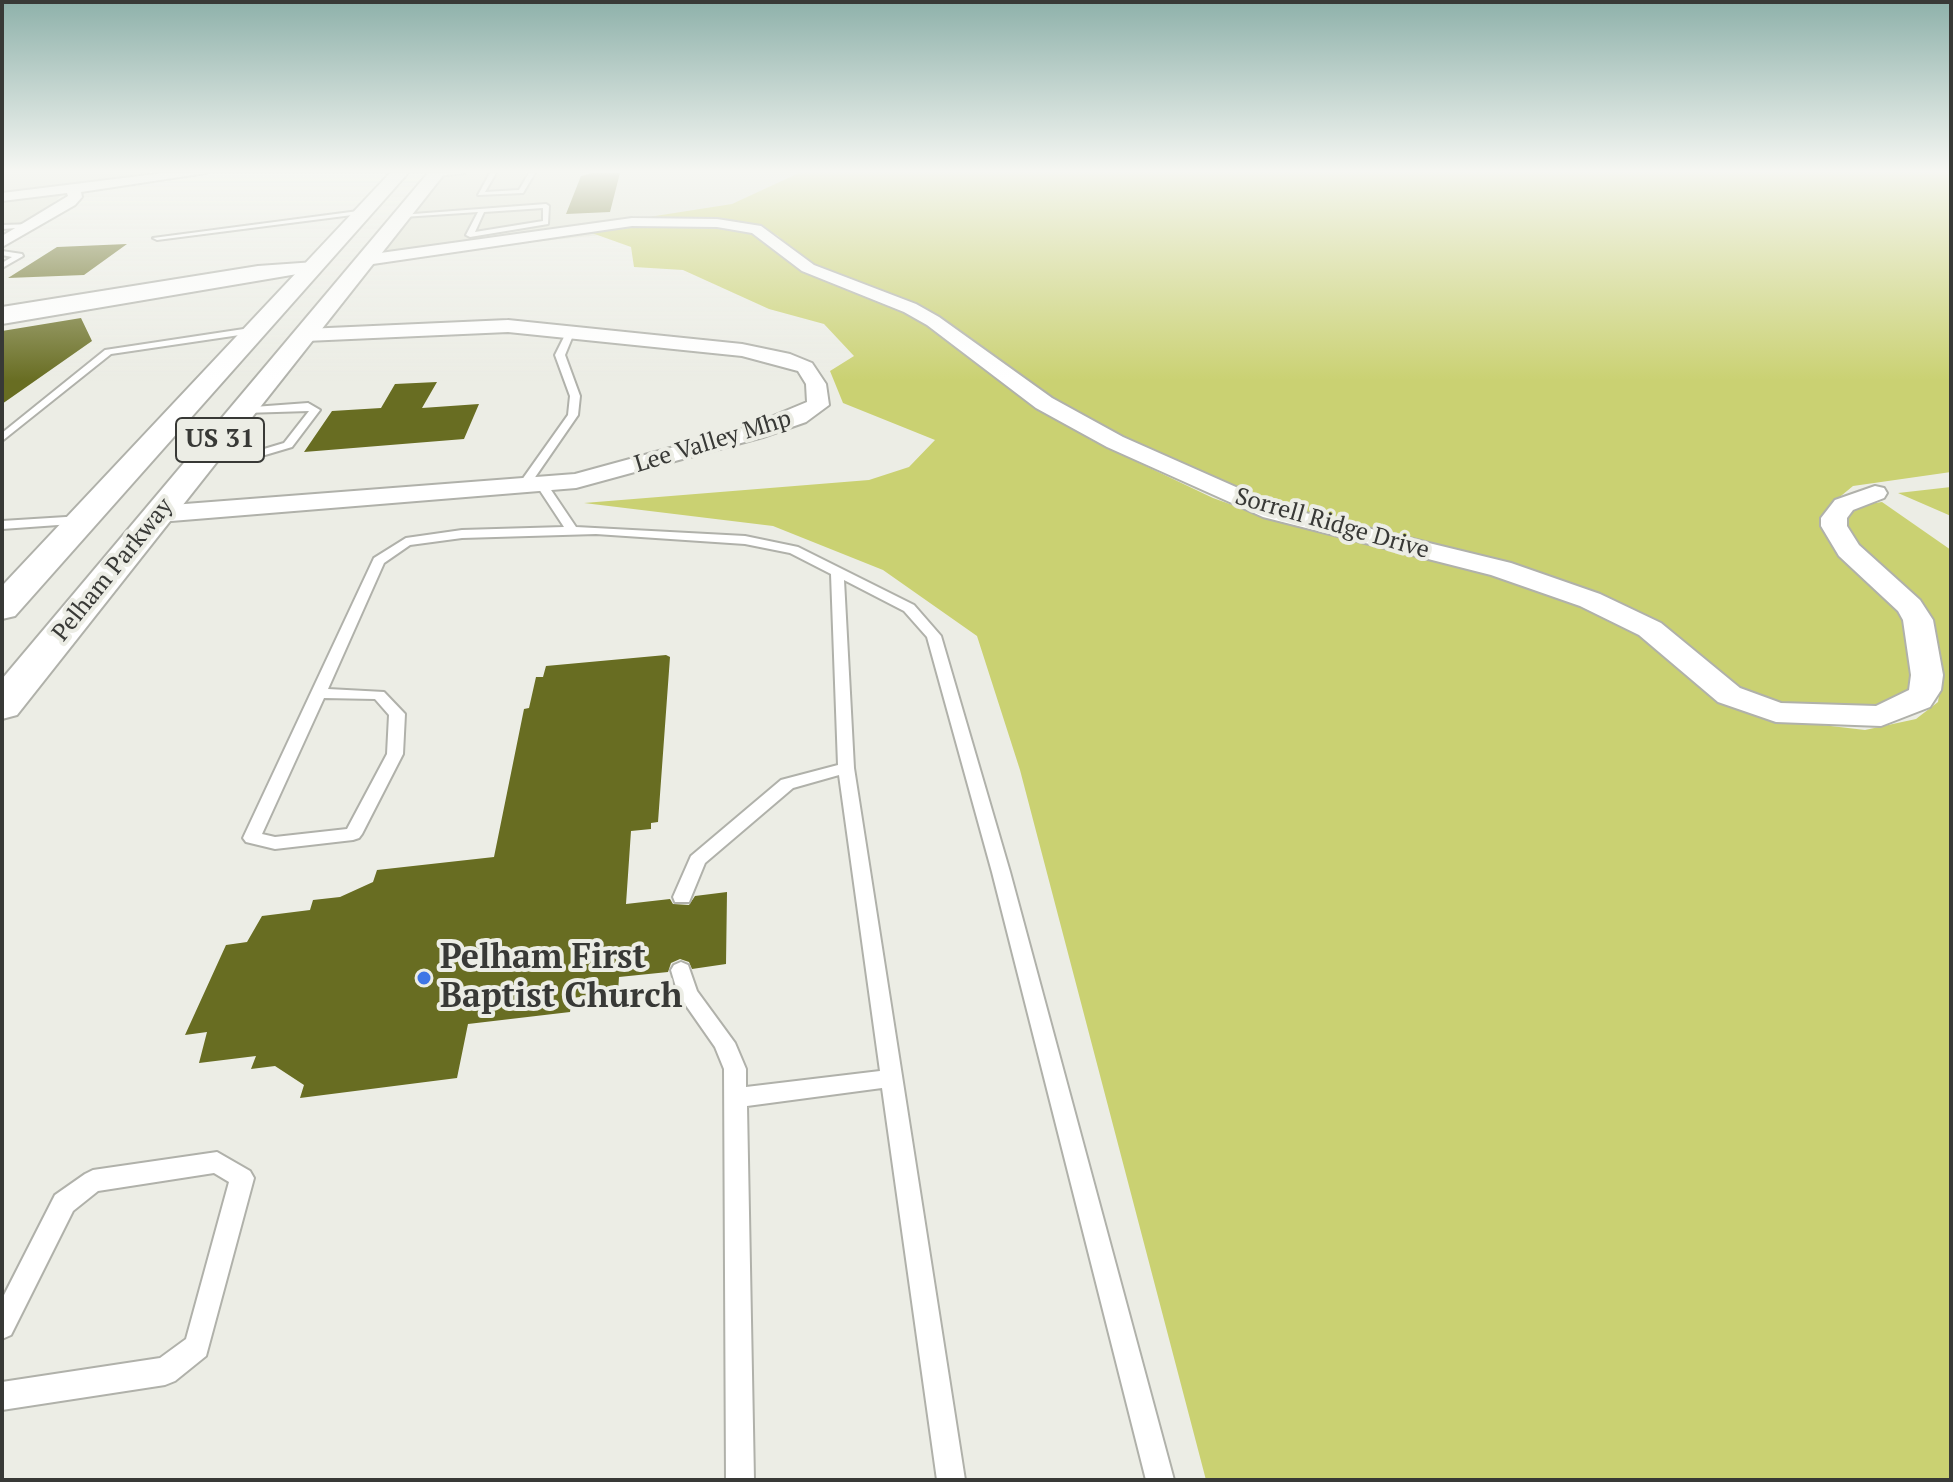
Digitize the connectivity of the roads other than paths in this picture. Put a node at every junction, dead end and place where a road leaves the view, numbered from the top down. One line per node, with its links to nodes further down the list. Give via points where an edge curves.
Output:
1 (338, 242): 8 (main road, Pelham Parkway / US 31)
2 (381, 242): 6 (main road, Pelham Parkway / US 31)
3 (491, 242): 6 (street, Sorrell Ridge Drive)
4 (774, 242): 18 (street, Sorrell Ridge Drive, via 808,268 910,308 1082,426 1206,485 1272,512 1501,569 1590,600 1650,629 1729,695 1776,712 1881,716 1919,700 1925,690 1918,620 1910,606 1849,550 1834,526 1844,505)
5 (2, 253): 7 (lane, via 19,256)
6 (366, 260): 8 (main road); 13 (main road, Pelham Parkway / US 31)
7 (2, 266)
8 (315, 267): 9 (street, via 258,271); 10 (street); 11 (main road, Pelham Parkway / US 31)
9 (2, 312)
10 (2, 319)
11 (257, 330): 13 (main road); 15 (lane, via 108,352); 20 (main road, Pelham Parkway / US 31)
12 (570, 333): 13 (street, Lee Valley Mhp, via 471,326); 17 (lane, via 560,355 575,396 573,415); 17 (street, Lee Valley Mhp, via 783,358 805,367 819,393 818,405 798,417 673,457 576,481)
13 (306, 335): 14 (main road, Pelham Parkway / US 31)
14 (244, 410): 16 (main road, Pelham Parkway / US 31); 16 (lane, via 315,410 288,445)
15 (2, 438)
16 (203, 460): 19 (main road, Pelham Parkway / US 31)
17 (533, 484): 19 (street, Lee Valley Mhp); 22 (lane)
18 (1875, 493)
19 (159, 514): 20 (main road); 26 (main road, Pelham Parkway / US 31)
20 (83, 520): 21 (lane); 24 (main road, Pelham Parkway / US 31)
21 (2, 525)
22 (573, 531): 23 (lane, via 745,540 794,550); 25 (lane, via 462,534 406,542 379,561)
23 (837, 571): 27 (lane); 36 (lane, via 909,608 934,636)
24 (2, 608)
25 (318, 693): 25 (lane, via 292,751 252,838 275,843 353,834 395,754 397,714 379,695)
26 (2, 706)
27 (846, 768): 28 (lane, via 787,784 697,860); 30 (lane)
28 (682, 897)
29 (681, 970): 31 (lane, via 688,994 724,1043 735,1069)
30 (892, 1078): 31 (lane); 35 (lane)
31 (736, 1098): 34 (lane)
32 (2, 1326): 33 (lane, via 64,1203 93,1181 217,1162 242,1178 197,1347 165,1371)
33 (2, 1396)
34 (740, 1480)
35 (951, 1480)
36 (1160, 1480)

